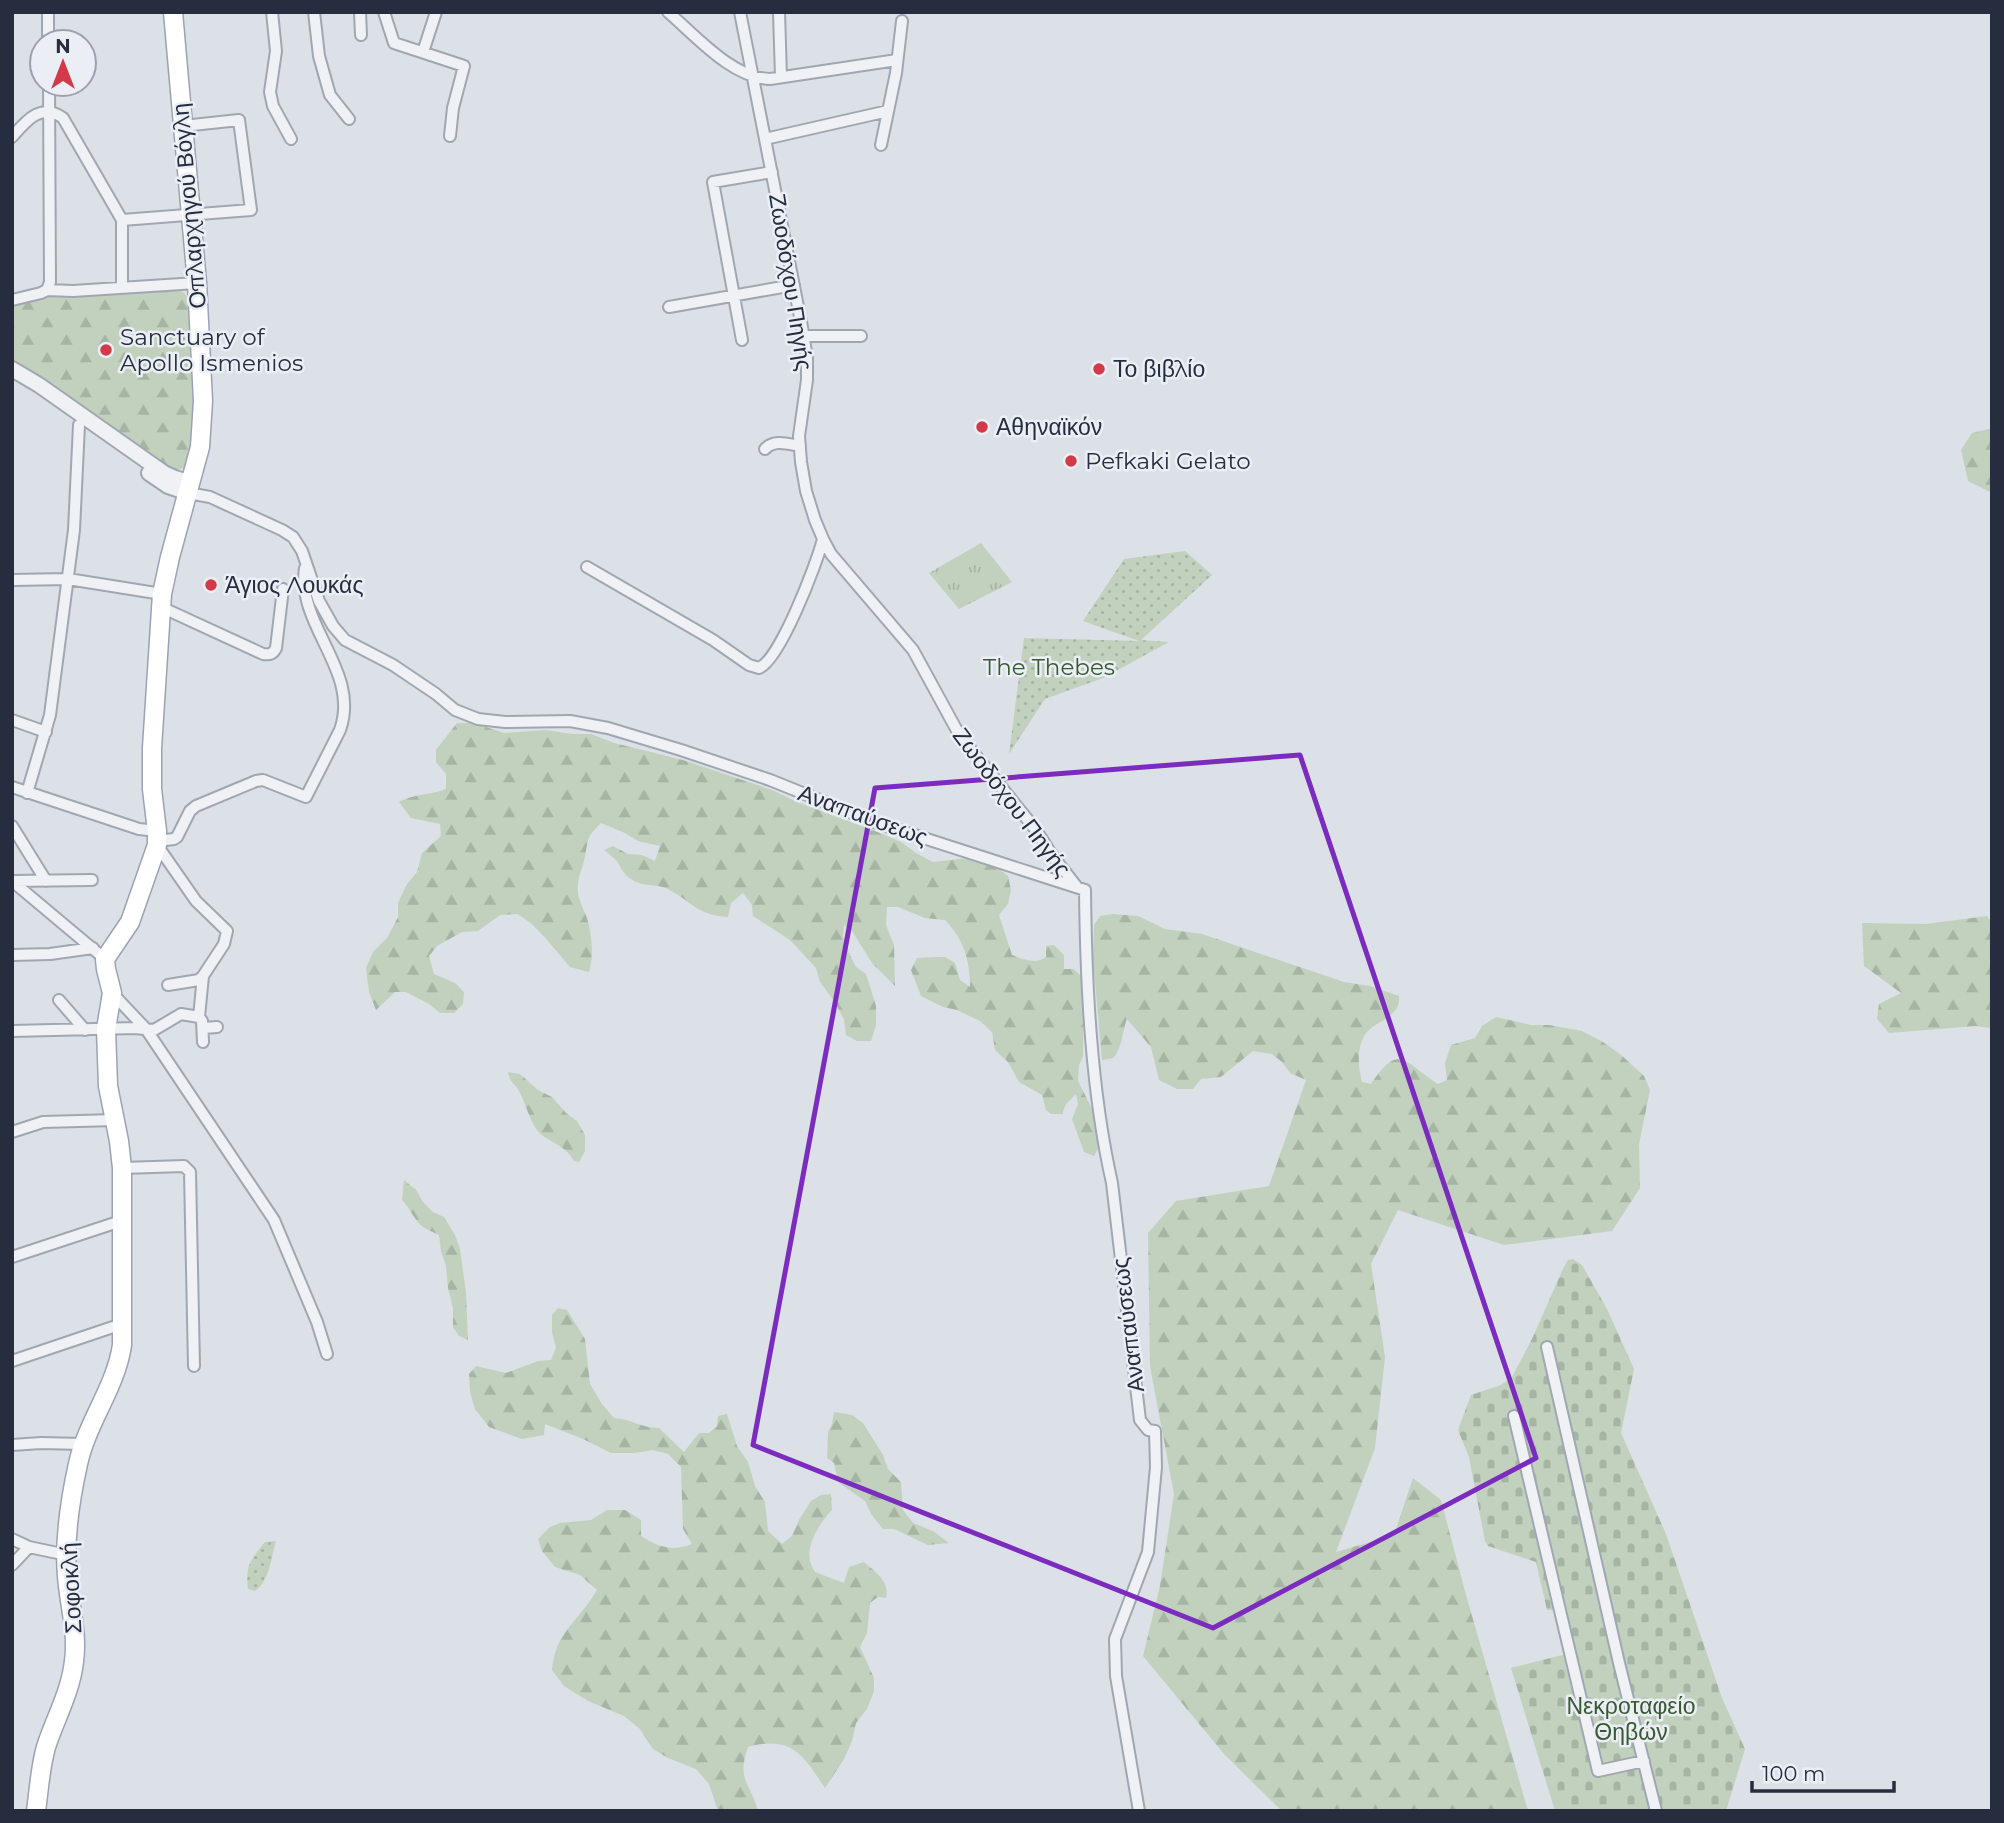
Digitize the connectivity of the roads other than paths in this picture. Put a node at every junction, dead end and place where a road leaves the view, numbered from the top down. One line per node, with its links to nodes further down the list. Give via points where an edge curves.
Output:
1 (173, 12): 20 (main road, Οπλαρχηγού Βόγλη)
2 (272, 12): 23 (street, via 276,51 270,92)
3 (314, 12): 19 (street, via 330,95)
4 (360, 12): 11 (street)
5 (384, 12): 12 (street, via 394,43)
6 (436, 12): 12 (street)
7 (668, 12): 14 (street, via 727,63)
8 (740, 12): 14 (street, Ζωοδόχου Πηγής)
9 (779, 12): 15 (street)
10 (902, 21): 13 (street)
11 (361, 35)
12 (423, 52): 21 (street, via 464,66)
13 (897, 60): 15 (street); 17 (street)
14 (753, 77): 15 (street); 24 (street, Ζωοδόχου Πηγής)
15 (781, 77)
16 (50, 98): 18 (street)
17 (888, 111): 24 (street); 25 (street)
18 (50, 112): 22 (street, via 33,116); 28 (street, via 63,118); 32 (street, via 51,268)
19 (349, 119)
20 (183, 126): 27 (main road, Οπλαρχηγού Βόγλη); 27 (street, via 239,120 251,210)
21 (450, 136)
22 (12, 137)
23 (291, 139)
24 (765, 139): 26 (street, Ζωοδόχου Πηγής)
25 (881, 145)
26 (772, 172): 30 (street, Ζωοδόχου Πηγής); 33 (street, via 713,182)
27 (191, 213): 28 (street); 29 (main road, Οπλαρχηγού Βόγλη)
28 (122, 220): 31 (street)
29 (197, 284): 31 (street); 44 (main road, Οπλαρχηγού Βόγλη, via 203,401 200,447)
30 (794, 285): 33 (street); 36 (street, Ζωοδόχου Πηγής)
31 (122, 288): 32 (street)
32 (47, 290): 34 (street)
33 (733, 296): 35 (street); 38 (street)
34 (12, 300)
35 (669, 307)
36 (803, 336): 37 (street); 42 (street, Ζωοδόχου Πηγής, via 807,380)
37 (860, 336)
38 (742, 340)
39 (12, 369): 41 (street, via 40,385)
40 (12, 379): 41 (street)
41 (76, 419): 44 (street, via 168,486); 48 (street, via 74,530)
42 (800, 446): 43 (street, via 776,443); 45 (street, Ζωοδόχου Πηγής, via 806,491)
43 (765, 449)
44 (190, 488): 46 (street, Αναπαύσεως, via 293,537); 51 (main road, Οπλαρχηγού Βόγλη)
45 (823, 539): 47 (street, via 799,606 772,656 759,668); 58 (street, Ζωοδόχου Πηγής, via 913,650 960,736)
46 (306, 565): 57 (street, via 303,586 308,608 337,667 345,708 340,730 306,797 268,781 256,781 196,806 177,837); 59 (street, Αναπαύσεως, via 319,601 345,640 393,665 455,710 478,719 570,721 608,728)
47 (587, 567)
48 (68, 579): 49 (street); 51 (street); 53 (street)
49 (12, 580)
50 (283, 589): 51 (street, via 276,648 269,655)
51 (161, 601): 57 (main road, Οπλαρχηγού Βόγλη, via 152,748)
52 (12, 720): 53 (street)
53 (46, 732): 55 (street)
54 (12, 787): 55 (street)
55 (27, 793): 57 (street)
56 (12, 826): 62 (street)
57 (157, 839): 64 (main road, via 130,922); 66 (street, via 196,901 227,931)
58 (1055, 859): 59 (street, via 1050,869); 63 (street, Ζωοδόχου Πηγής)
59 (1039, 875): 63 (street, Αναπαύσεως)
60 (92, 880): 62 (street)
61 (12, 881): 62 (street); 64 (street)
62 (46, 881)
63 (1077, 887): 96 (street, Αναπαύσεως, via 1085,890 1097,1100 1112,1183 1140,1420 1155,1431 1148,1552 1115,1639 1116,1676)
64 (99, 954): 65 (street); 68 (main road, Σοφοκλή)
65 (12, 955)
66 (203, 976): 67 (street); 70 (street)
67 (169, 985)
68 (112, 993): 72 (main road, Σοφοκλή); 73 (street)
69 (59, 1000): 74 (street)
70 (201, 1023): 71 (street); 73 (street, via 181,1014 154,1030); 76 (street)
71 (217, 1027)
72 (106, 1029): 73 (street); 74 (street); 77 (main road, Σοφοκλή, via 108,1086)
73 (146, 1029): 84 (street, via 274,1220)
74 (85, 1030): 75 (street)
75 (12, 1031)
76 (203, 1042)
77 (115, 1120): 78 (street, via 43,1122); 79 (main road, Σοφοκλή)
78 (12, 1132)
79 (122, 1168): 80 (main road, Σοφοκλή); 86 (street, via 184,1166 190,1172)
80 (121, 1220): 81 (street); 82 (main road, Σοφοκλή)
81 (12, 1256)
82 (123, 1327): 85 (street); 88 (main road, Σοφοκλή, via 120,1361)
83 (1547, 1347): 94 (street)
84 (327, 1354)
85 (12, 1361)
86 (194, 1366)
87 (1514, 1416): 94 (street, via 1598,1771)
88 (83, 1444): 89 (street); 92 (main road, Σοφοκλή)
89 (12, 1445)
90 (12, 1539): 91 (street)
91 (29, 1547): 92 (street); 93 (street)
92 (66, 1555): 95 (main road, Σοφοκλή, via 75,1660 45,1750)
93 (12, 1565)
94 (1644, 1761): 97 (street)
95 (36, 1811)
96 (1139, 1811)
97 (1656, 1811)

